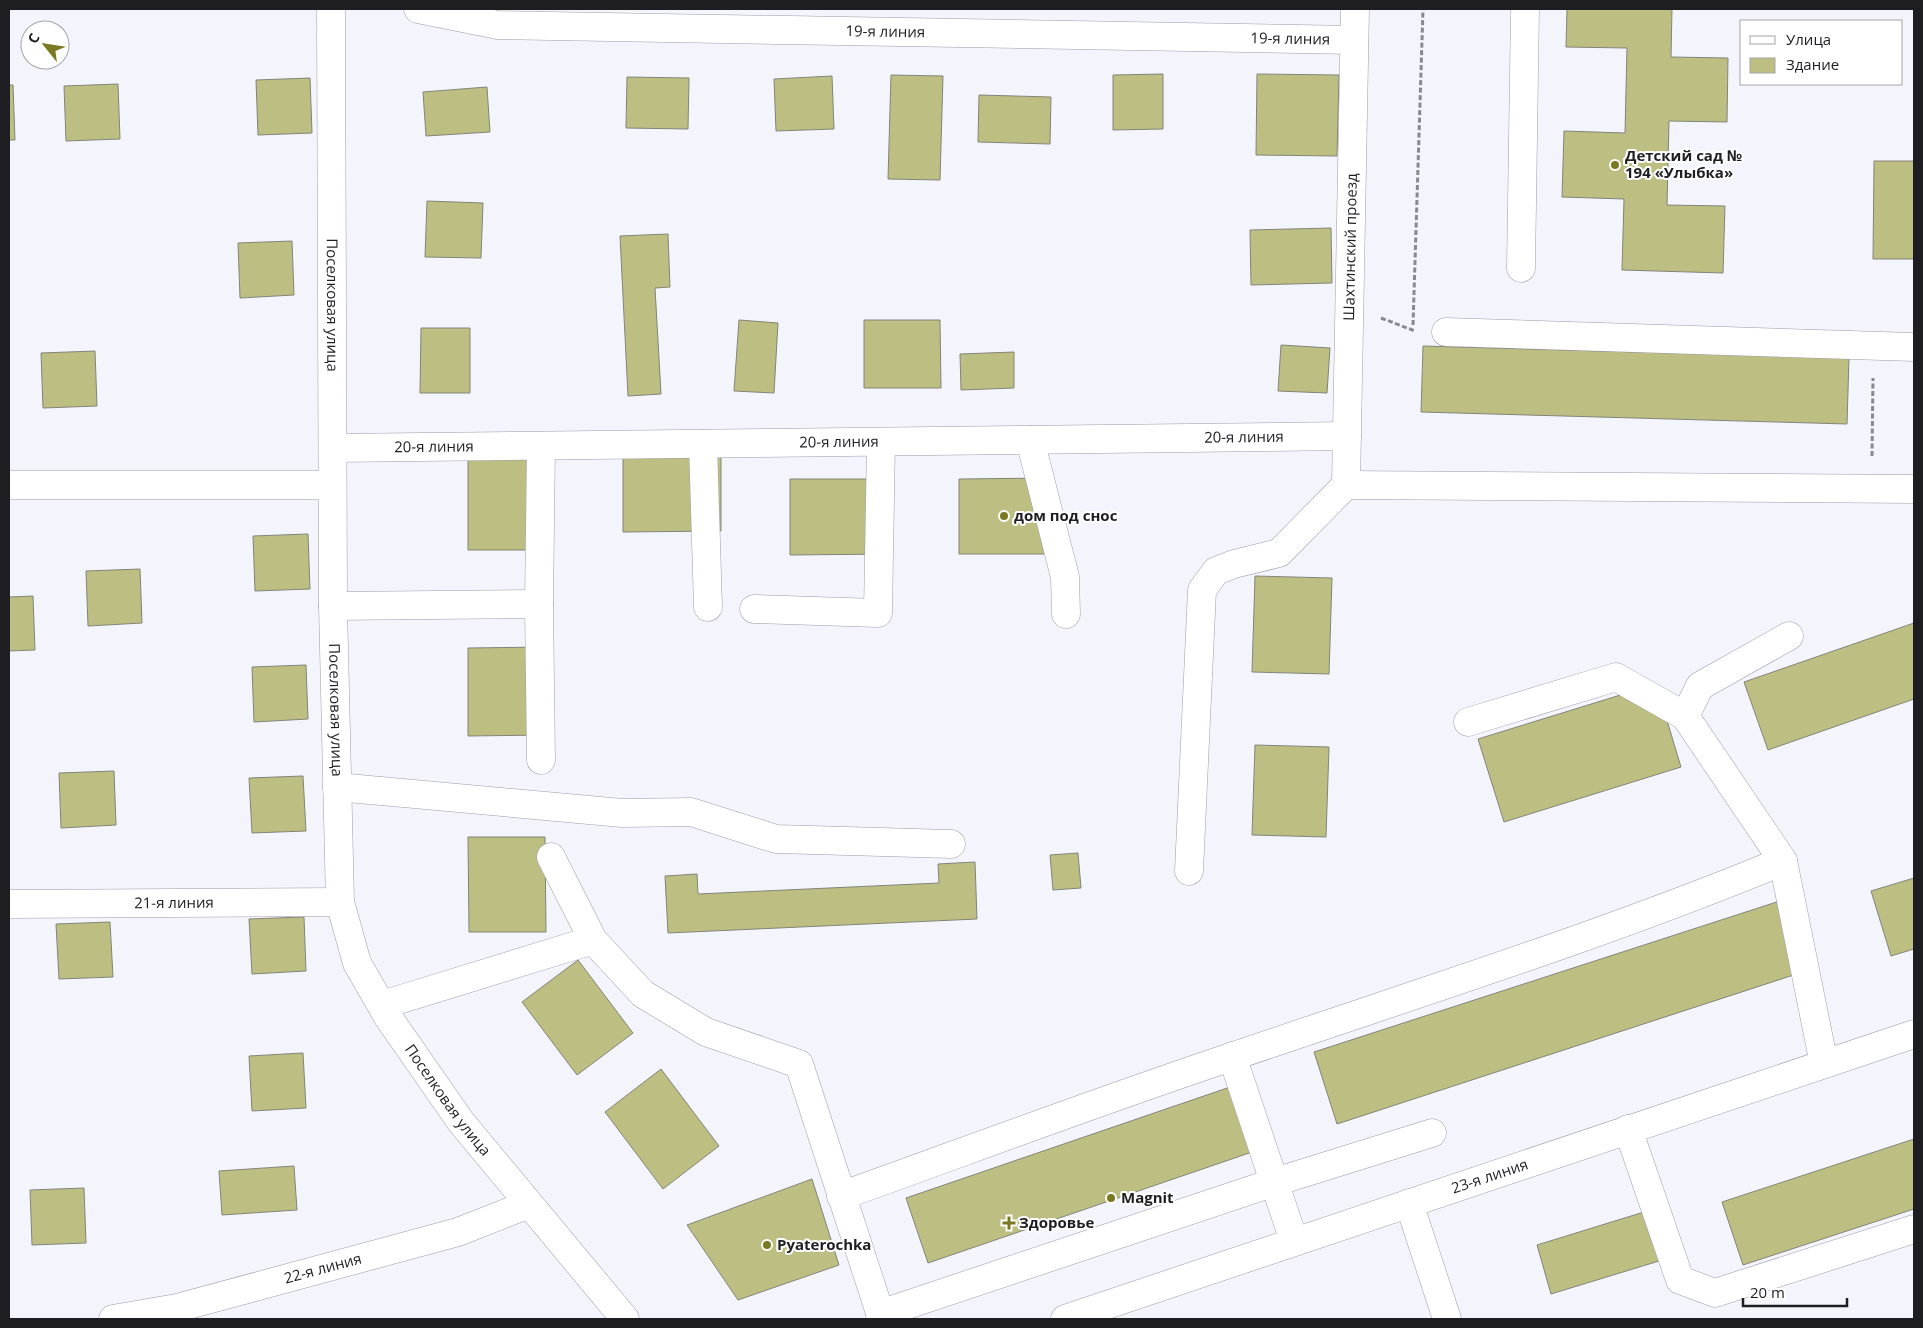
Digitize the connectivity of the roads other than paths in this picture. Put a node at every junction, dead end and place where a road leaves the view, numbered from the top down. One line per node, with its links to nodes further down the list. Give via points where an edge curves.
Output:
1 (332, 9): 14 (street, Поселковая улица)
2 (418, 9): 5 (street, 19-я линия, via 498,25)
3 (1356, 9): 5 (street, Шахтинский проезд)
4 (1525, 9): 6 (street)
5 (1354, 40): 9 (street, Шахтинский проезд)
6 (1520, 268)
7 (1446, 332): 8 (street)
8 (1914, 347)
9 (1347, 436): 10 (street, 20-я линия); 17 (street, Шахтинский проезд)
10 (1030, 440): 11 (street, 20-я линия); 23 (street, via 1065,577)
11 (881, 442): 12 (street, 20-я линия); 22 (street, via 878,612)
12 (703, 444): 13 (street, 20-я линия); 21 (street)
13 (541, 446): 14 (street, 20-я линия); 19 (street)
14 (332, 448): 16 (street, Поселковая улица)
15 (9, 485): 16 (street)
16 (332, 485): 20 (street, Поселковая улица)
17 (1346, 486): 18 (street); 32 (street, via 1279,553 1216,571 1202,590)
18 (1914, 489)
19 (539, 604): 20 (street); 27 (street)
20 (333, 606): 28 (street, Поселковая улица)
21 (708, 607)
22 (754, 609)
23 (1066, 614)
24 (1789, 636): 25 (street, via 1700,686)
25 (1685, 716): 26 (street, via 1616,677); 31 (street)
26 (1468, 722)
27 (541, 760)
28 (337, 788): 29 (street, via 622,813 691,812 776,838); 33 (street, Поселковая улица)
29 (950, 844)
30 (552, 857): 35 (street)
31 (1783, 861): 38 (street, via 1668,907); 39 (street)
32 (1189, 871)
33 (340, 902): 34 (street, 21-я линия); 36 (street, Поселковая улица, via 357,963)
34 (9, 904)
35 (593, 940): 36 (street); 43 (street, via 642,994 706,1032 798,1064)
36 (382, 1005): 45 (street, Поселковая улица, via 461,1122)
37 (1914, 1034): 39 (street, 23-я линия)
38 (1232, 1056): 42 (street); 43 (street)
39 (1824, 1064): 40 (street, 23-я линия)
40 (1628, 1129): 44 (street, 23-я линия); 46 (street, via 1680,1280 1715,1293)
41 (1432, 1133): 42 (street)
42 (1274, 1182): 47 (street); 48 (street)
43 (841, 1196): 48 (street)
44 (1409, 1203): 47 (street, 23-я линия); 52 (street)
45 (529, 1204): 49 (street, 22-я линия, via 458,1232 177,1308); 50 (street, Поселковая улица)
46 (1914, 1229)
47 (1294, 1241): 51 (street, 23-я линия)
48 (881, 1316)
49 (113, 1319)
50 (625, 1319)
51 (1065, 1319)
52 (1447, 1319)

